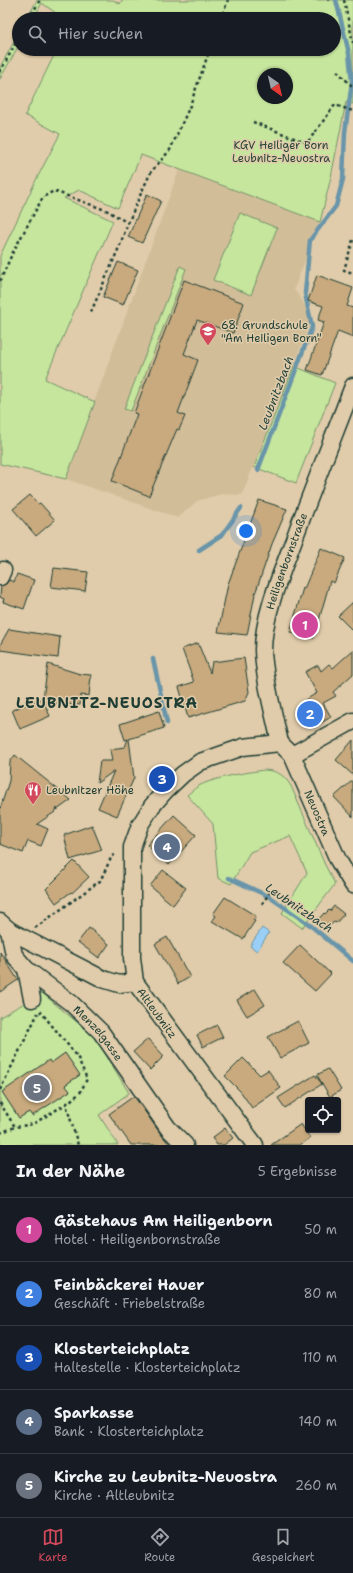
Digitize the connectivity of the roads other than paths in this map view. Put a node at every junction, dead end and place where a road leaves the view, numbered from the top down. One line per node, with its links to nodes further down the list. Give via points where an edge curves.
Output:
1 (353, 386): 3 (street, Heiligenbornstraße, via 276,586 268,620 263,650 268,692)
2 (353, 721): 4 (street)
3 (280, 743): 4 (street, Neuostra); 8 (street, via 243,747 200,762 165,790 140,825 132,847 132,958)
4 (292, 755): 5 (street, Neuostra, via 338,860)
5 (353, 885)
6 (8, 933): 7 (street, Menzelgasse, via 14,955); 8 (street, Altleubnitz, via 103,979 118,984)
7 (26, 969): 9 (street); 10 (street, Menzelgasse, via 71,1003 101,1032 168,1128)
8 (135, 982): 11 (street, Altleubnitz)
9 (32, 999)
10 (185, 1145)
11 (255, 1145)

